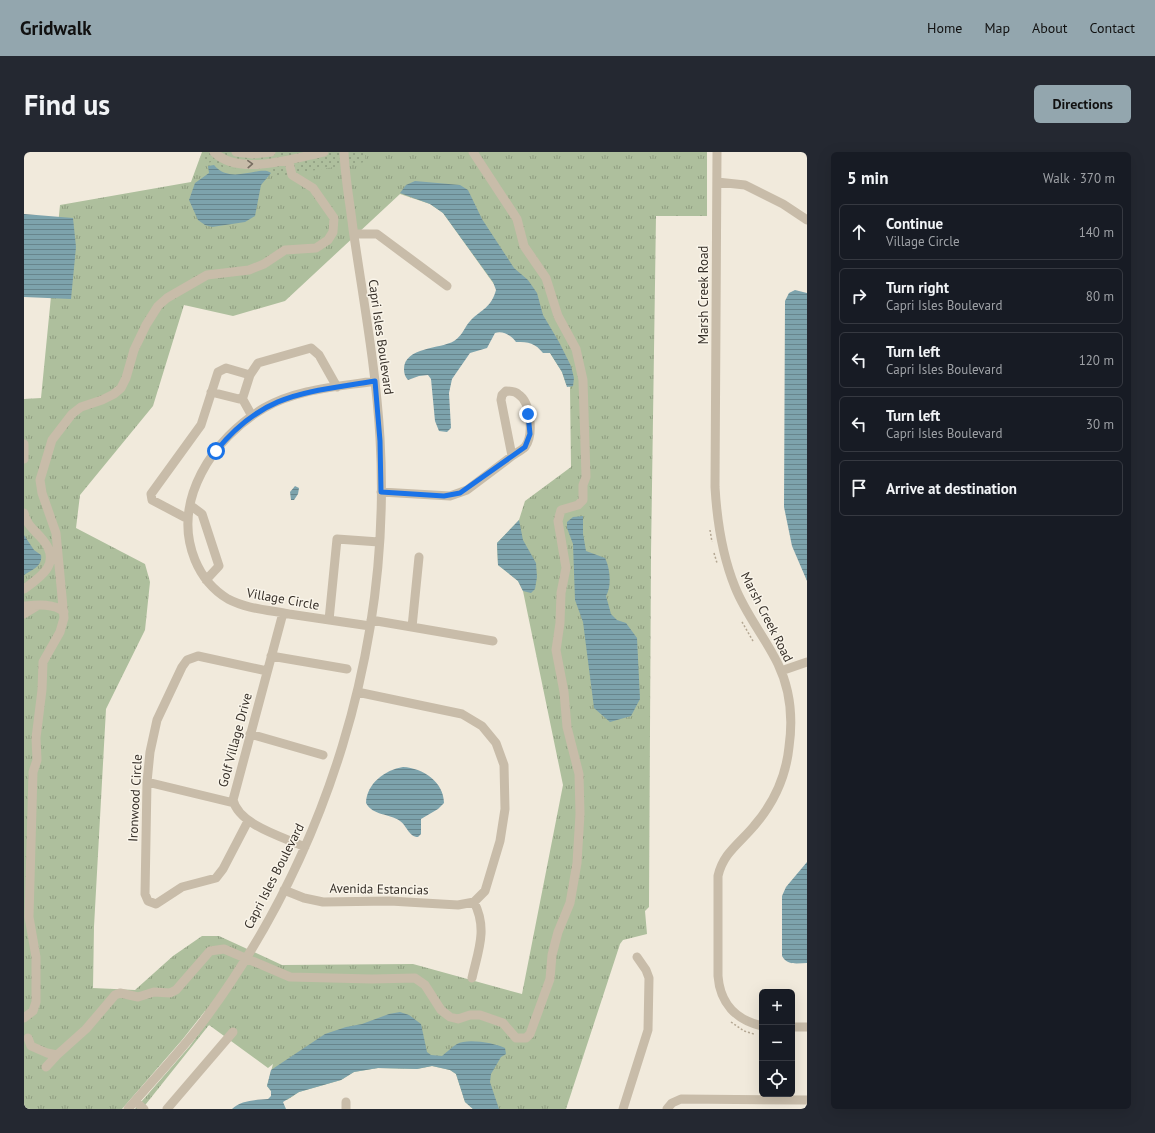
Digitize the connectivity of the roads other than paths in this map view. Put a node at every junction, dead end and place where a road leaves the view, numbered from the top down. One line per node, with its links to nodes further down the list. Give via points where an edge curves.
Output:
1 (214, 152): 9 (street)
2 (237, 152): 3 (street); 9 (street)
3 (271, 152)
4 (324, 152): 9 (street, one-way to 4, via 266,163)
5 (344, 152): 12 (street, Capri Isles Boulevard)
6 (473, 152): 55 (street, via 517,219 524,246 546,278 558,316 576,349 584,380 586,477 583,500 578,505 563,509 558,515 566,568 556,650 568,733 579,774 578,850 570,903 558,932 551,961 550,979 533,1031 526,1038 519,1039 514,1037 506,1025 494,1019 477,1015 458,1019 446,1015 425,985 414,978 295,978 281,975)
7 (717, 152): 10 (street, Marsh Creek Road)
8 (289, 162): 33 (street, via 292,175 313,188 334,218 333,232 328,240 316,248 285,250 264,264 249,270 207,275 167,298 146,324 121,388 107,398 75,411 52,440 40,483 56,533)
9 (234, 163)
10 (717, 182): 11 (street, via 751,187); 44 (street, Marsh Creek Road, via 715,487 718,521 724,554 735,587)
11 (807, 220)
12 (354, 234): 13 (street, via 377,234); 15 (street, Capri Isles Boulevard)
13 (447, 286)
14 (250, 375): 16 (street, via 258,363 311,348 319,355); 17 (street, via 226,368 218,372); 18 (street)
15 (375, 381): 16 (street, Village Circle); 23 (street, Capri Isles Boulevard)
16 (337, 387): 19 (street, Village Circle, via 294,395 265,407)
17 (212, 392): 18 (street); 26 (street, via 201,425 151,494 152,500)
18 (242, 398): 19 (street)
19 (252, 416): 24 (street, Village Circle, via 233,432 212,456 195,486)
20 (24, 444): 22 (street)
21 (512, 456): 21 (street, via 525,447 530,434 530,424 523,398 513,391 506,391 501,400); 23 (street, via 460,493 444,496)
22 (24, 459)
23 (381, 492): 27 (street, Capri Isles Boulevard)
24 (190, 505): 26 (street, Village Circle); 29 (street, via 202,514 219,566)
25 (24, 513): 30 (street, via 29,527 46,544 50,564 44,574)
26 (188, 519): 29 (street, Village Circle, via 194,556)
27 (379, 542): 36 (street, via 337,539); 37 (street, Capri Isles Boulevard)
28 (419, 557): 38 (street)
29 (206, 580): 34 (street, Village Circle, via 219,593 236,603)
30 (24, 589)
31 (24, 606): 32 (street)
32 (37, 606): 33 (street, via 54,607); 35 (street)
33 (64, 612): 57 (street, via 60,632 42,665 42,690 36,738 37,760 32,772 29,917 36,957 36,1002 33,1011)
34 (283, 613): 36 (street, Village Circle); 40 (street)
35 (24, 614)
36 (329, 620): 37 (street, Village Circle)
37 (371, 623): 38 (street); 45 (street, Capri Isles Boulevard)
38 (412, 627): 39 (street)
39 (493, 641)
40 (271, 656): 42 (street); 43 (street)
41 (807, 662): 44 (street)
42 (347, 669)
43 (267, 671): 46 (street, Golf Village Drive); 48 (street, Ironwood Circle, via 202,656 186,660 157,720)
44 (781, 672): 58 (street, Marsh Creek Road, via 790,714 786,764 768,807 754,827 727,854 718,876 720,990 734,1013)
45 (357, 692): 51 (street, Capri Isles Boulevard, via 332,778); 53 (street, via 462,714 482,726 496,743 503,759 505,776 504,818 497,854 485,891)
46 (250, 734): 47 (street); 49 (street, Golf Village Drive, via 235,788)
47 (323, 755)
48 (147, 782): 49 (street); 50 (street, Ironwood Circle, via 145,894 151,904 159,903 182,887 216,878)
49 (234, 803): 50 (street, Golf Village Drive, via 240,814)
50 (248, 820): 51 (street, Golf Village Drive)
51 (305, 847): 52 (street, Capri Isles Boulevard)
52 (284, 890): 53 (street, Avenida Estancias, via 323,902 396,901 458,905); 55 (street, Capri Isles Boulevard)
53 (474, 902): 56 (street, via 480,916 482,934)
54 (637, 957): 70 (street, via 649,978 648,1025)
55 (246, 958): 63 (street, via 224,949 213,950 172,992 153,992 138,997 115,994 86,1029); 66 (street, Capri Isles Boulevard, via 202,1022)
56 (472, 978)
57 (24, 1018)
58 (759, 1025)
59 (795, 1027): 60 (street)
60 (807, 1027)
61 (233, 1032): 69 (street)
62 (28, 1038): 63 (street, via 31,1046)
63 (56, 1055): 64 (street)
64 (46, 1067)
65 (807, 1100): 71 (street, via 681,1099)
66 (135, 1101): 67 (street, Capri Isles Boulevard); 68 (street)
67 (128, 1109)
68 (144, 1109)
69 (167, 1109)
70 (623, 1109)
71 (667, 1109)

